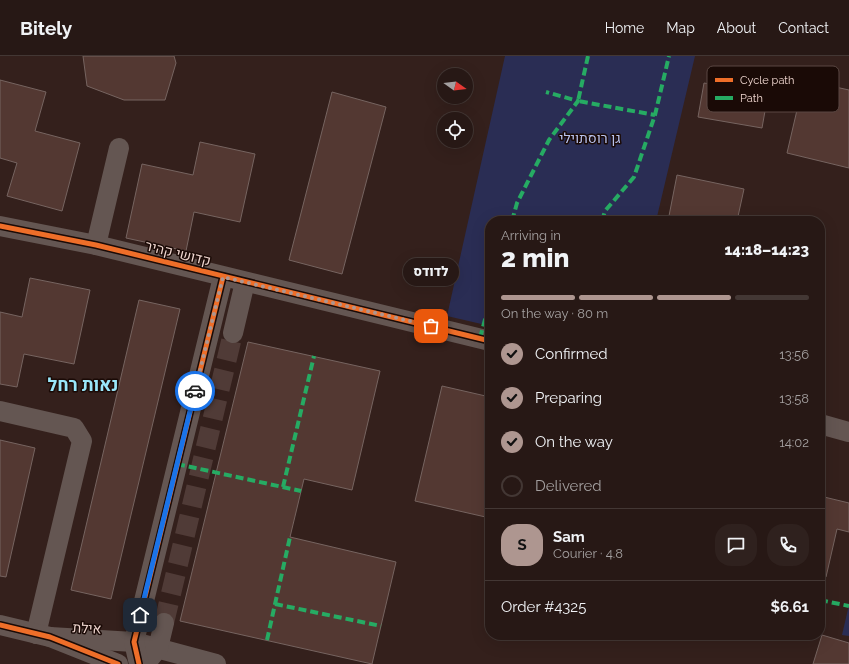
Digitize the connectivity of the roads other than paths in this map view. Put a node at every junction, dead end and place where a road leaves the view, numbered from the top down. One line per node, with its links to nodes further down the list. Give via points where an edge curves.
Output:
1 (119, 148): 3 (street)
2 (0, 226): 3 (street, קדושי קהיר)
3 (96, 245): 4 (street, קדושי קהיר)
4 (223, 277): 5 (street, קדושי קהיר); 14 (street)
5 (245, 282): 6 (street); 7 (street, קדושי קהיר)
6 (233, 333)
7 (485, 340)
8 (0, 411): 13 (street, via 74,428 82,441)
9 (825, 425): 10 (street)
10 (848, 428)
11 (164, 623): 15 (street)
12 (0, 625): 13 (street, אילת)
13 (43, 636): 14 (street, אילת); 16 (street, אילת)
14 (134, 642): 15 (street, אילת); 17 (street)
15 (158, 648): 18 (street); 19 (street, אילת)
16 (118, 664)
17 (139, 664)
18 (145, 664)
19 (216, 664)

